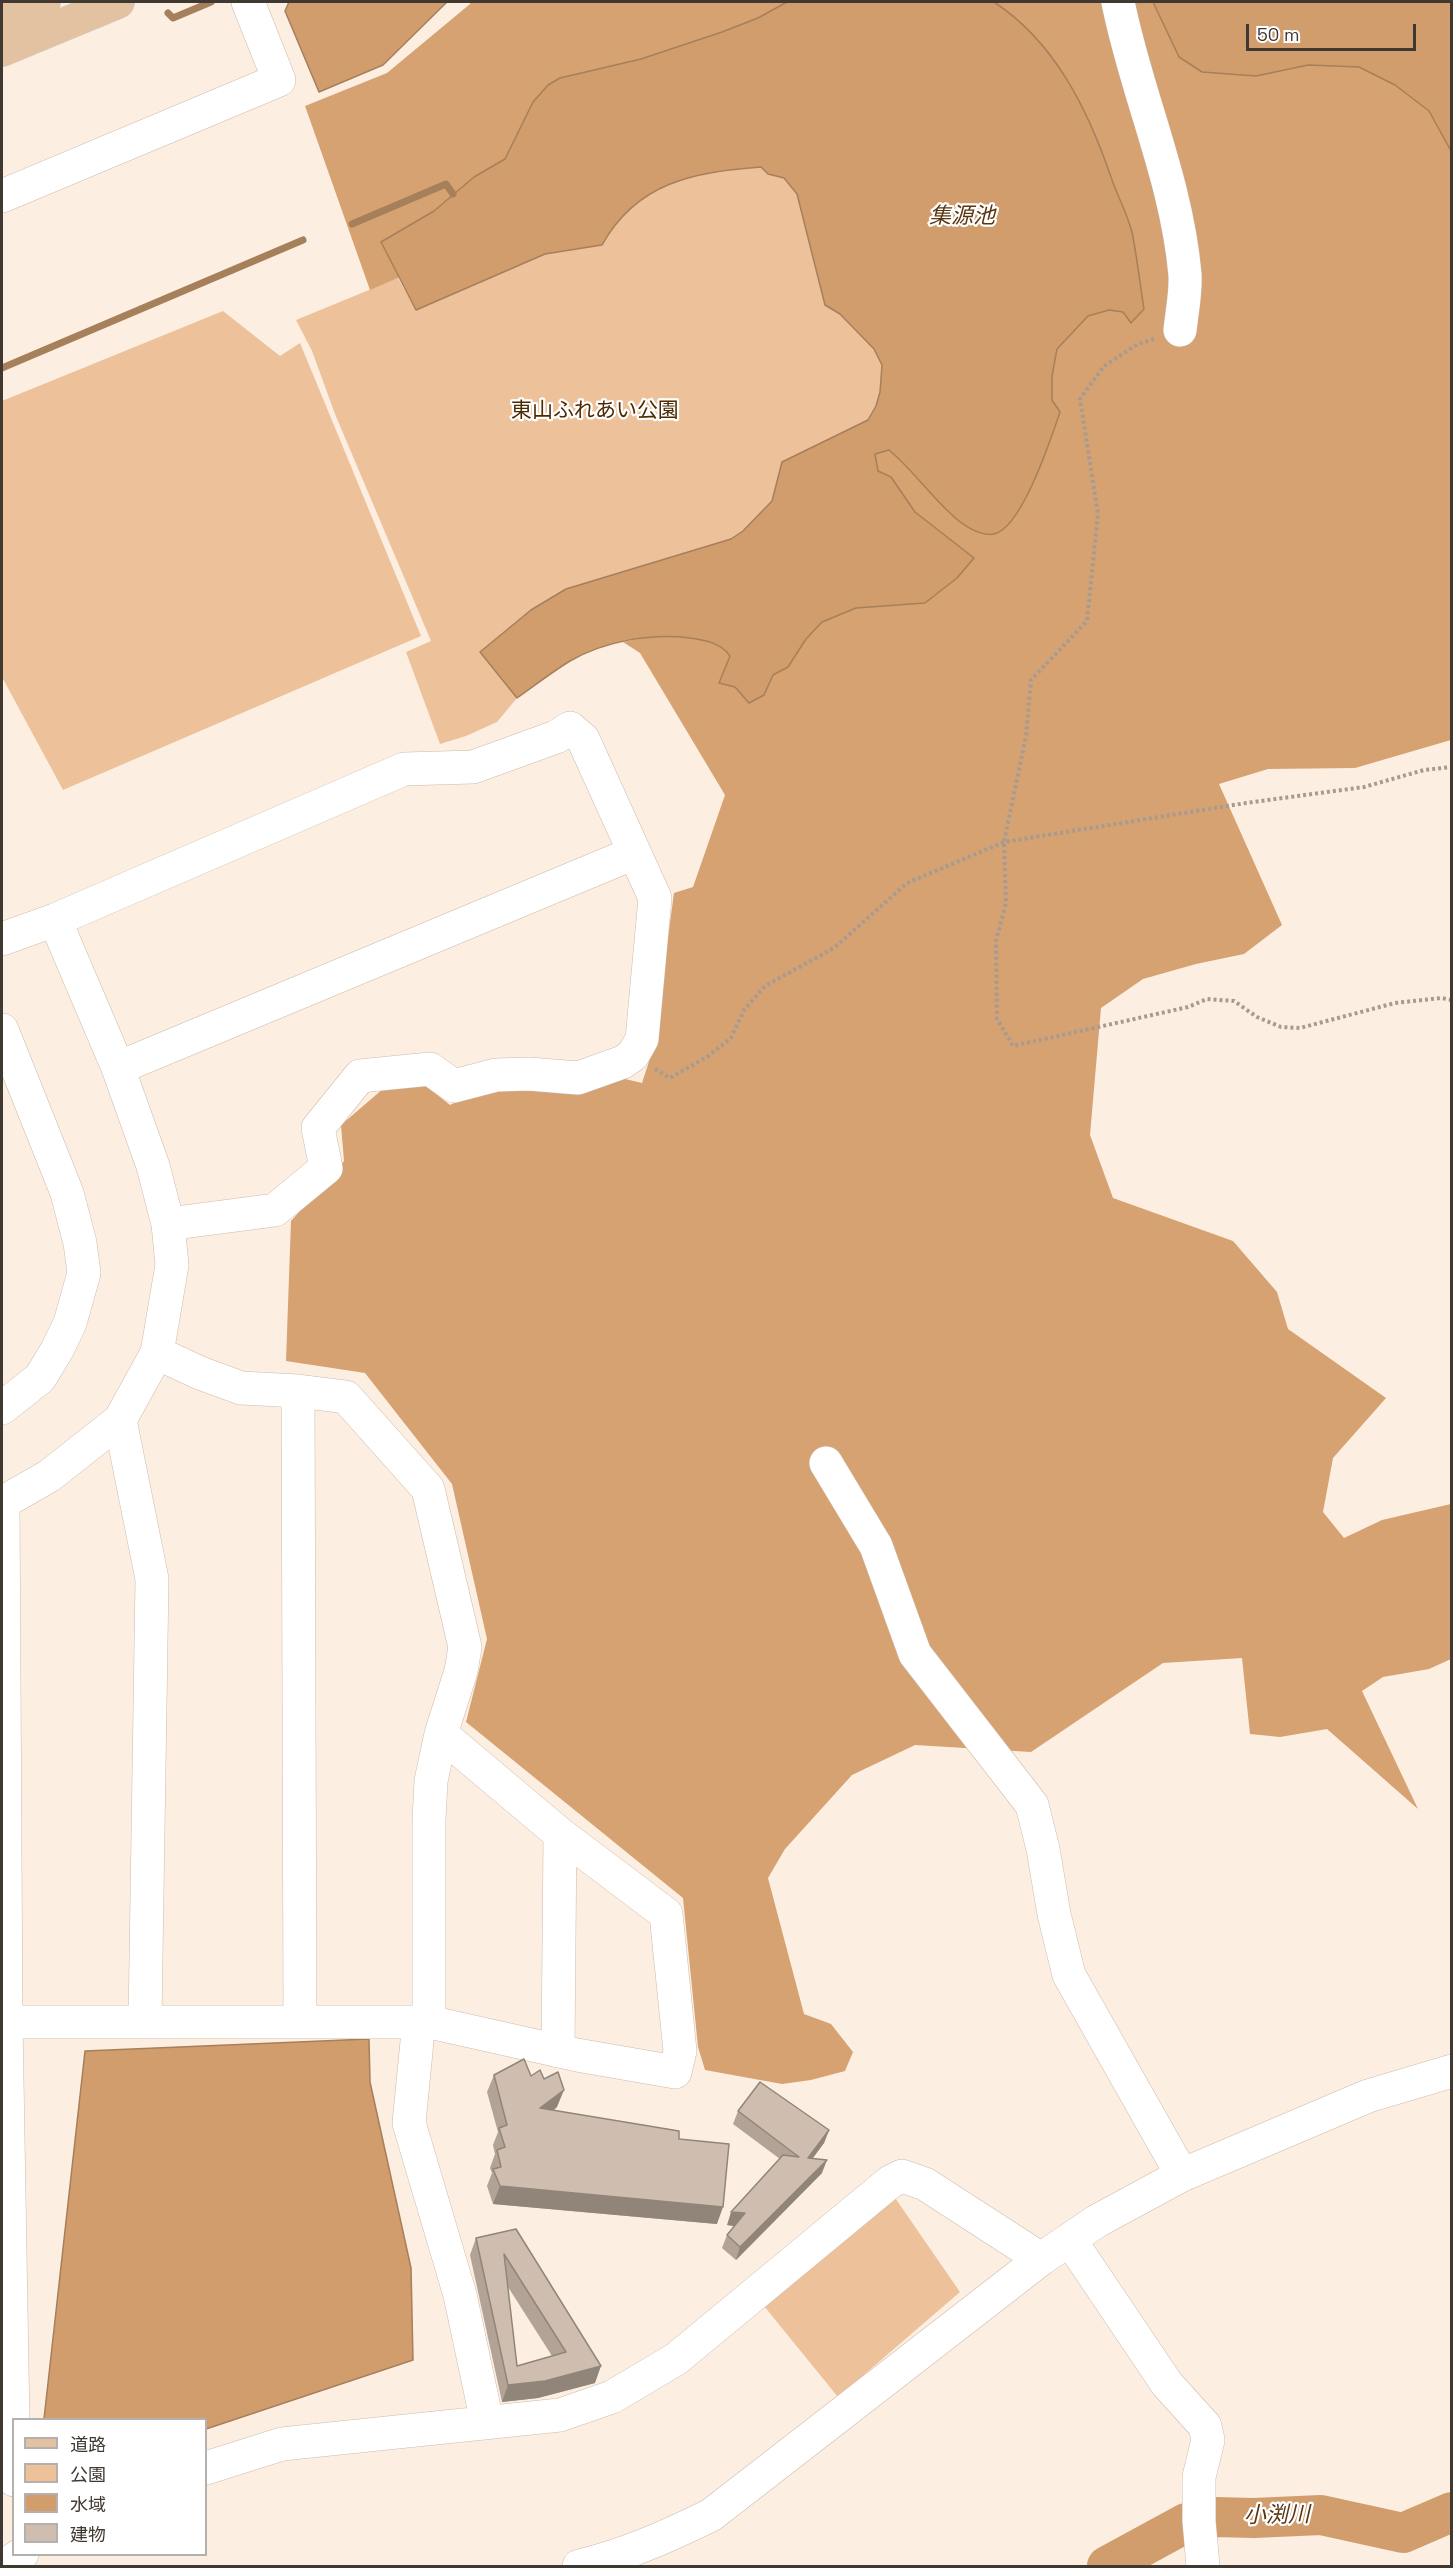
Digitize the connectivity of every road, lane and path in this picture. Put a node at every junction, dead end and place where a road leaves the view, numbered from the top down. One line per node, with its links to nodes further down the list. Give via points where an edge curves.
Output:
1 (44, 2): 5 (main road)
2 (118, 2): 6 (main road)
3 (248, 2): 7 (street, via 279,80)
4 (1118, 2): 8 (street, via 1173,204 1185,276)
5 (2, 19)
6 (2, 50)
7 (2, 196)
8 (1180, 330): 10 (path, via 1138,344 1104,366 1080,399 1098,514 1087,621 1031,680 1026,736)
9 (1452, 767): 10 (path, via 1424,770 1364,787)
10 (1004, 842): 14 (path, via 1006,903 996,941 997,1019 1013,1046 1188,1007 1208,999 1234,1001 1281,1027 1300,1028 1395,1003); 16 (path, via 907,883 834,948 765,986 744,1010 731,1038 707,1057 670,1078)
11 (634, 853): 12 (street, via 583,740 570,728 556,737 473,767 404,769); 16 (street, via 655,898 642,1039); 17 (street)
12 (55, 920): 13 (street); 17 (street)
13 (2, 939)
14 (1452, 1000)
15 (2, 1030): 21 (street, via 67,1193 84,1273 70,1323 40,1378)
16 (633, 1055): 18 (street, via 578,1078 496,1075 454,1086 430,1069 360,1076 318,1128 326,1168 275,1210)
17 (118, 1068): 18 (street, via 153,1166)
18 (168, 1224): 19 (street, via 172,1265)
19 (157, 1353): 20 (street, via 241,1388); 22 (street)
20 (298, 1391): 25 (street, via 346,1397 428,1489 465,1647); 27 (street)
21 (2, 1408)
22 (120, 1420): 24 (street, via 49,1476); 30 (street, via 152,1579)
23 (826, 1463): 33 (street, via 876,1546 915,1654 1032,1805 1069,1976)
24 (2, 1503): 29 (street)
25 (441, 1734): 26 (street); 28 (street, via 431,1781)
26 (560, 1834): 31 (street); 31 (street, via 666,1914 680,2051 675,2072)
27 (300, 2021): 28 (street); 30 (street)
28 (424, 2021): 31 (street); 36 (street, via 409,2124 460,2295)
29 (4, 2022): 30 (street); 38 (street)
30 (145, 2022)
31 (558, 2051)
32 (1452, 2071): 33 (street, via 1368,2096)
33 (1182, 2175): 34 (street)
34 (1070, 2240): 35 (street); 40 (street, via 1167,2384 1205,2426 1208,2440 1199,2477)
35 (1041, 2259): 36 (street, via 925,2184 902,2176 676,2359 612,2397 560,2415); 39 (street, via 711,2515 655,2543)
36 (487, 2422): 37 (street, via 282,2444)
37 (207, 2468)
38 (9, 2469)
39 (579, 2566)
40 (1203, 2566)

